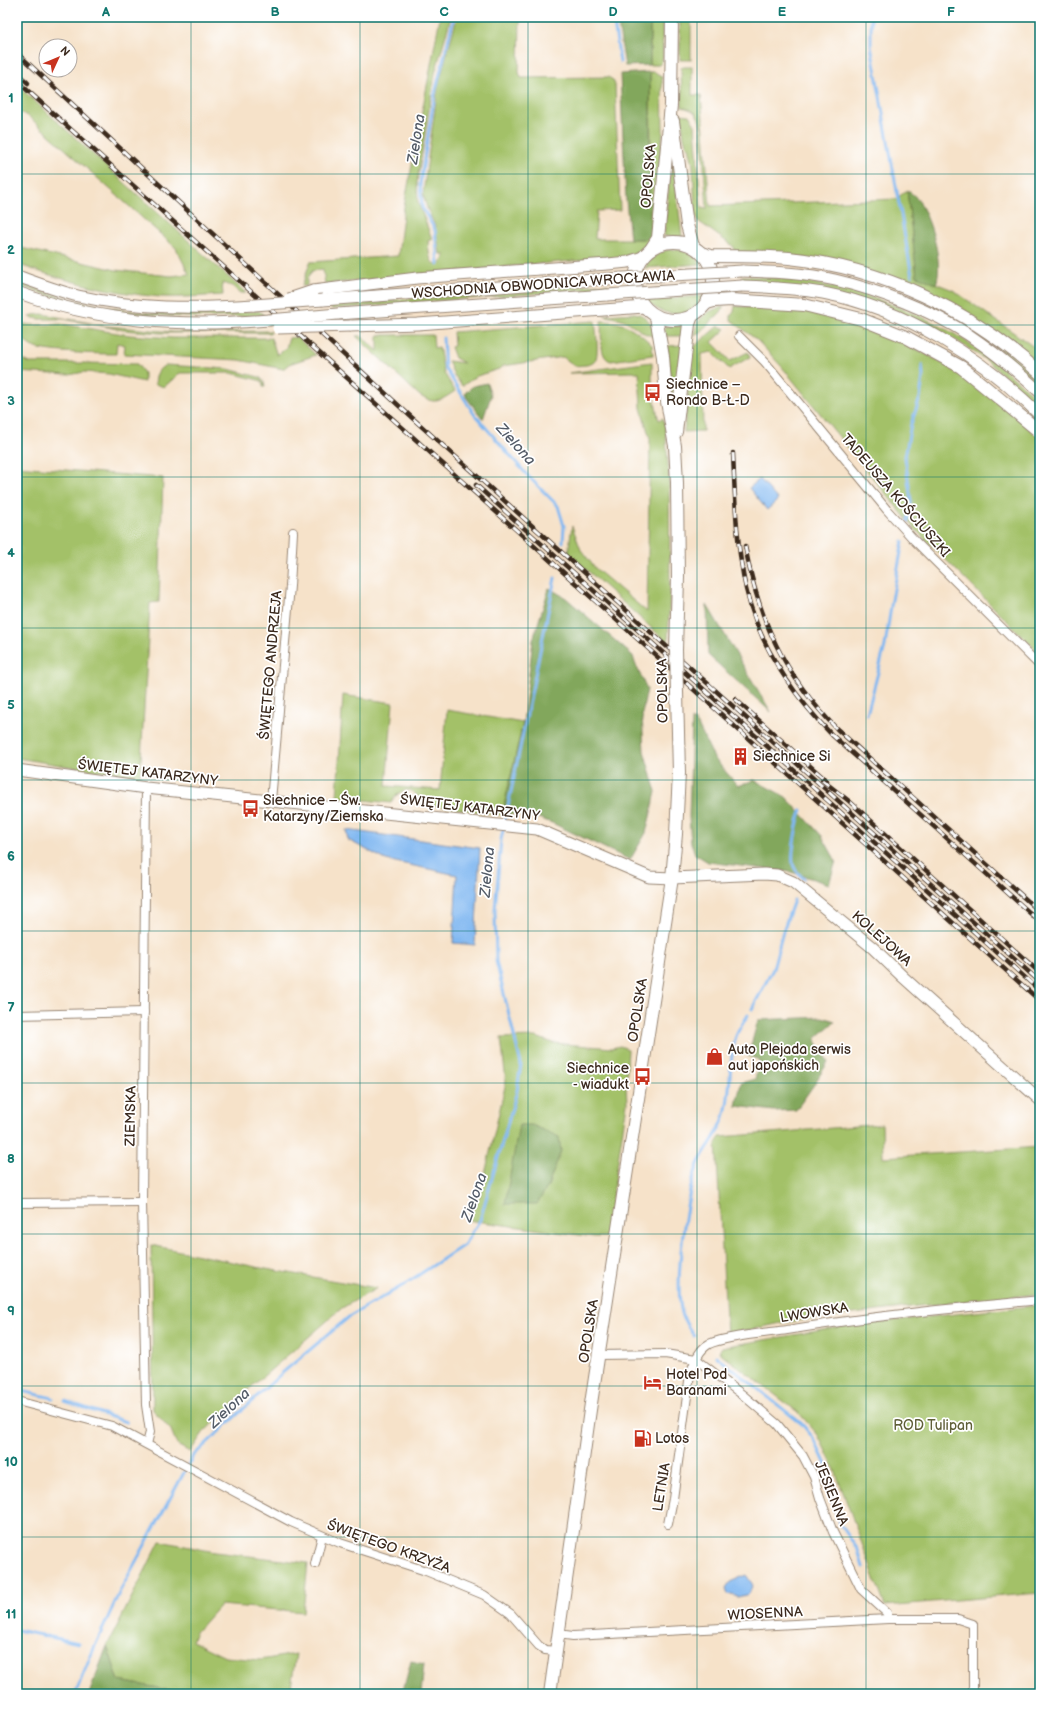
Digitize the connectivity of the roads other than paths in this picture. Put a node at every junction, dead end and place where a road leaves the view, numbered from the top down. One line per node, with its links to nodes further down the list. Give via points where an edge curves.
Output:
1 (672, 17): 2 (main road, OPOLSKA)
2 (671, 105): 3 (main road, OPOLSKA, via 687,225); 4 (main road, OPOLSKA, via 658,238)
3 (697, 250): 4 (main road, via 679,242 664,243); 7 (main road, via 711,268 713,277 713,286); 14 (main road, via 710,256 789,258 824,264 906,288 977,324)
4 (647, 253): 8 (main road, bridge, via 628,262 417,278 313,291); 9 (main road, via 635,273 634,282 639,300)
5 (17, 276): 8 (main road, WSCHODNIA OBWODNICA WROCŁAWIA, bridge, via 78,296 135,306 201,309)
6 (17, 292): 12 (main road, WSCHODNIA OBWODNICA WROCŁAWIA, via 73,310 125,319 166,323)
7 (707, 303): 10 (main road); 17 (main road, via 731,300 804,305 862,319 906,337 961,367)
8 (274, 304): 15 (main road, WSCHODNIA OBWODNICA WROCŁAWIA, bridge, via 742,271 795,274 834,280 899,301 942,320 970,335)
9 (644, 307): 11 (main road); 12 (main road, bridge, via 418,324 278,328)
10 (692, 316): 11 (main road, via 680,320); 18 (main road, OPOLSKA)
11 (656, 317): 18 (main road, OPOLSKA)
12 (236, 322): 16 (main road, WSCHODNIA OBWODNICA WROCŁAWIA, bridge, via 742,286 776,288 824,294 899,317 964,352 1008,385)
13 (739, 336): 20 (street, TADEUSZA KOŚCIUSZKI, via 765,362 887,510)
14 (1040, 373)
15 (1040, 392)
16 (1040, 415)
17 (1040, 432)
18 (675, 446): 24 (main road, OPOLSKA, bridge, via 679,773)
19 (293, 532): 23 (street, ŚWIĘTEGO ANDRZEJA)
20 (1040, 666)
21 (17, 770): 22 (main road, ŚWIĘTEJ KATARZYNY)
22 (146, 788): 23 (main road, ŚWIĘTEJ KATARZYNY); 25 (street, ZIEMSKA)
23 (271, 801): 24 (main road, ŚWIĘTEJ KATARZYNY, via 522,827 547,832 649,877)
24 (672, 878): 27 (main road, KOLEJOWA, via 764,874 777,875 793,882 873,948); 31 (main road, OPOLSKA)
25 (144, 1012): 26 (street); 28 (street, ZIEMSKA)
26 (17, 1015)
27 (1040, 1100)
28 (142, 1202): 29 (street); 34 (street, ZIEMSKA, via 146,1405 150,1432)
29 (17, 1203)
30 (1040, 1300): 32 (street, LWOWSKA, via 848,1320 742,1337 707,1345)
31 (600, 1355): 32 (street, via 665,1354); 39 (main road, OPOLSKA)
32 (696, 1359): 35 (street, LETNIA, via 690,1374); 38 (street, JESIENNA, via 777,1424 792,1441 814,1476 834,1532 861,1589 887,1613)
33 (17, 1402): 34 (street, via 112,1426)
34 (147, 1444): 36 (street, ŚWIĘTEGO KRZYŻA, via 291,1522)
35 (668, 1524)
36 (322, 1536): 37 (street); 40 (street, ŚWIĘTEGO KRZYŻA, via 426,1571 484,1595 511,1614 539,1646 545,1650)
37 (315, 1564)
38 (888, 1619): 39 (street, WIOSENNA, via 573,1636); 42 (street, WIOSENNA, via 958,1619 973,1624)
39 (558, 1634): 40 (main road, OPOLSKA)
40 (556, 1651): 41 (main road, OPOLSKA)
41 (550, 1694)
42 (973, 1694)

